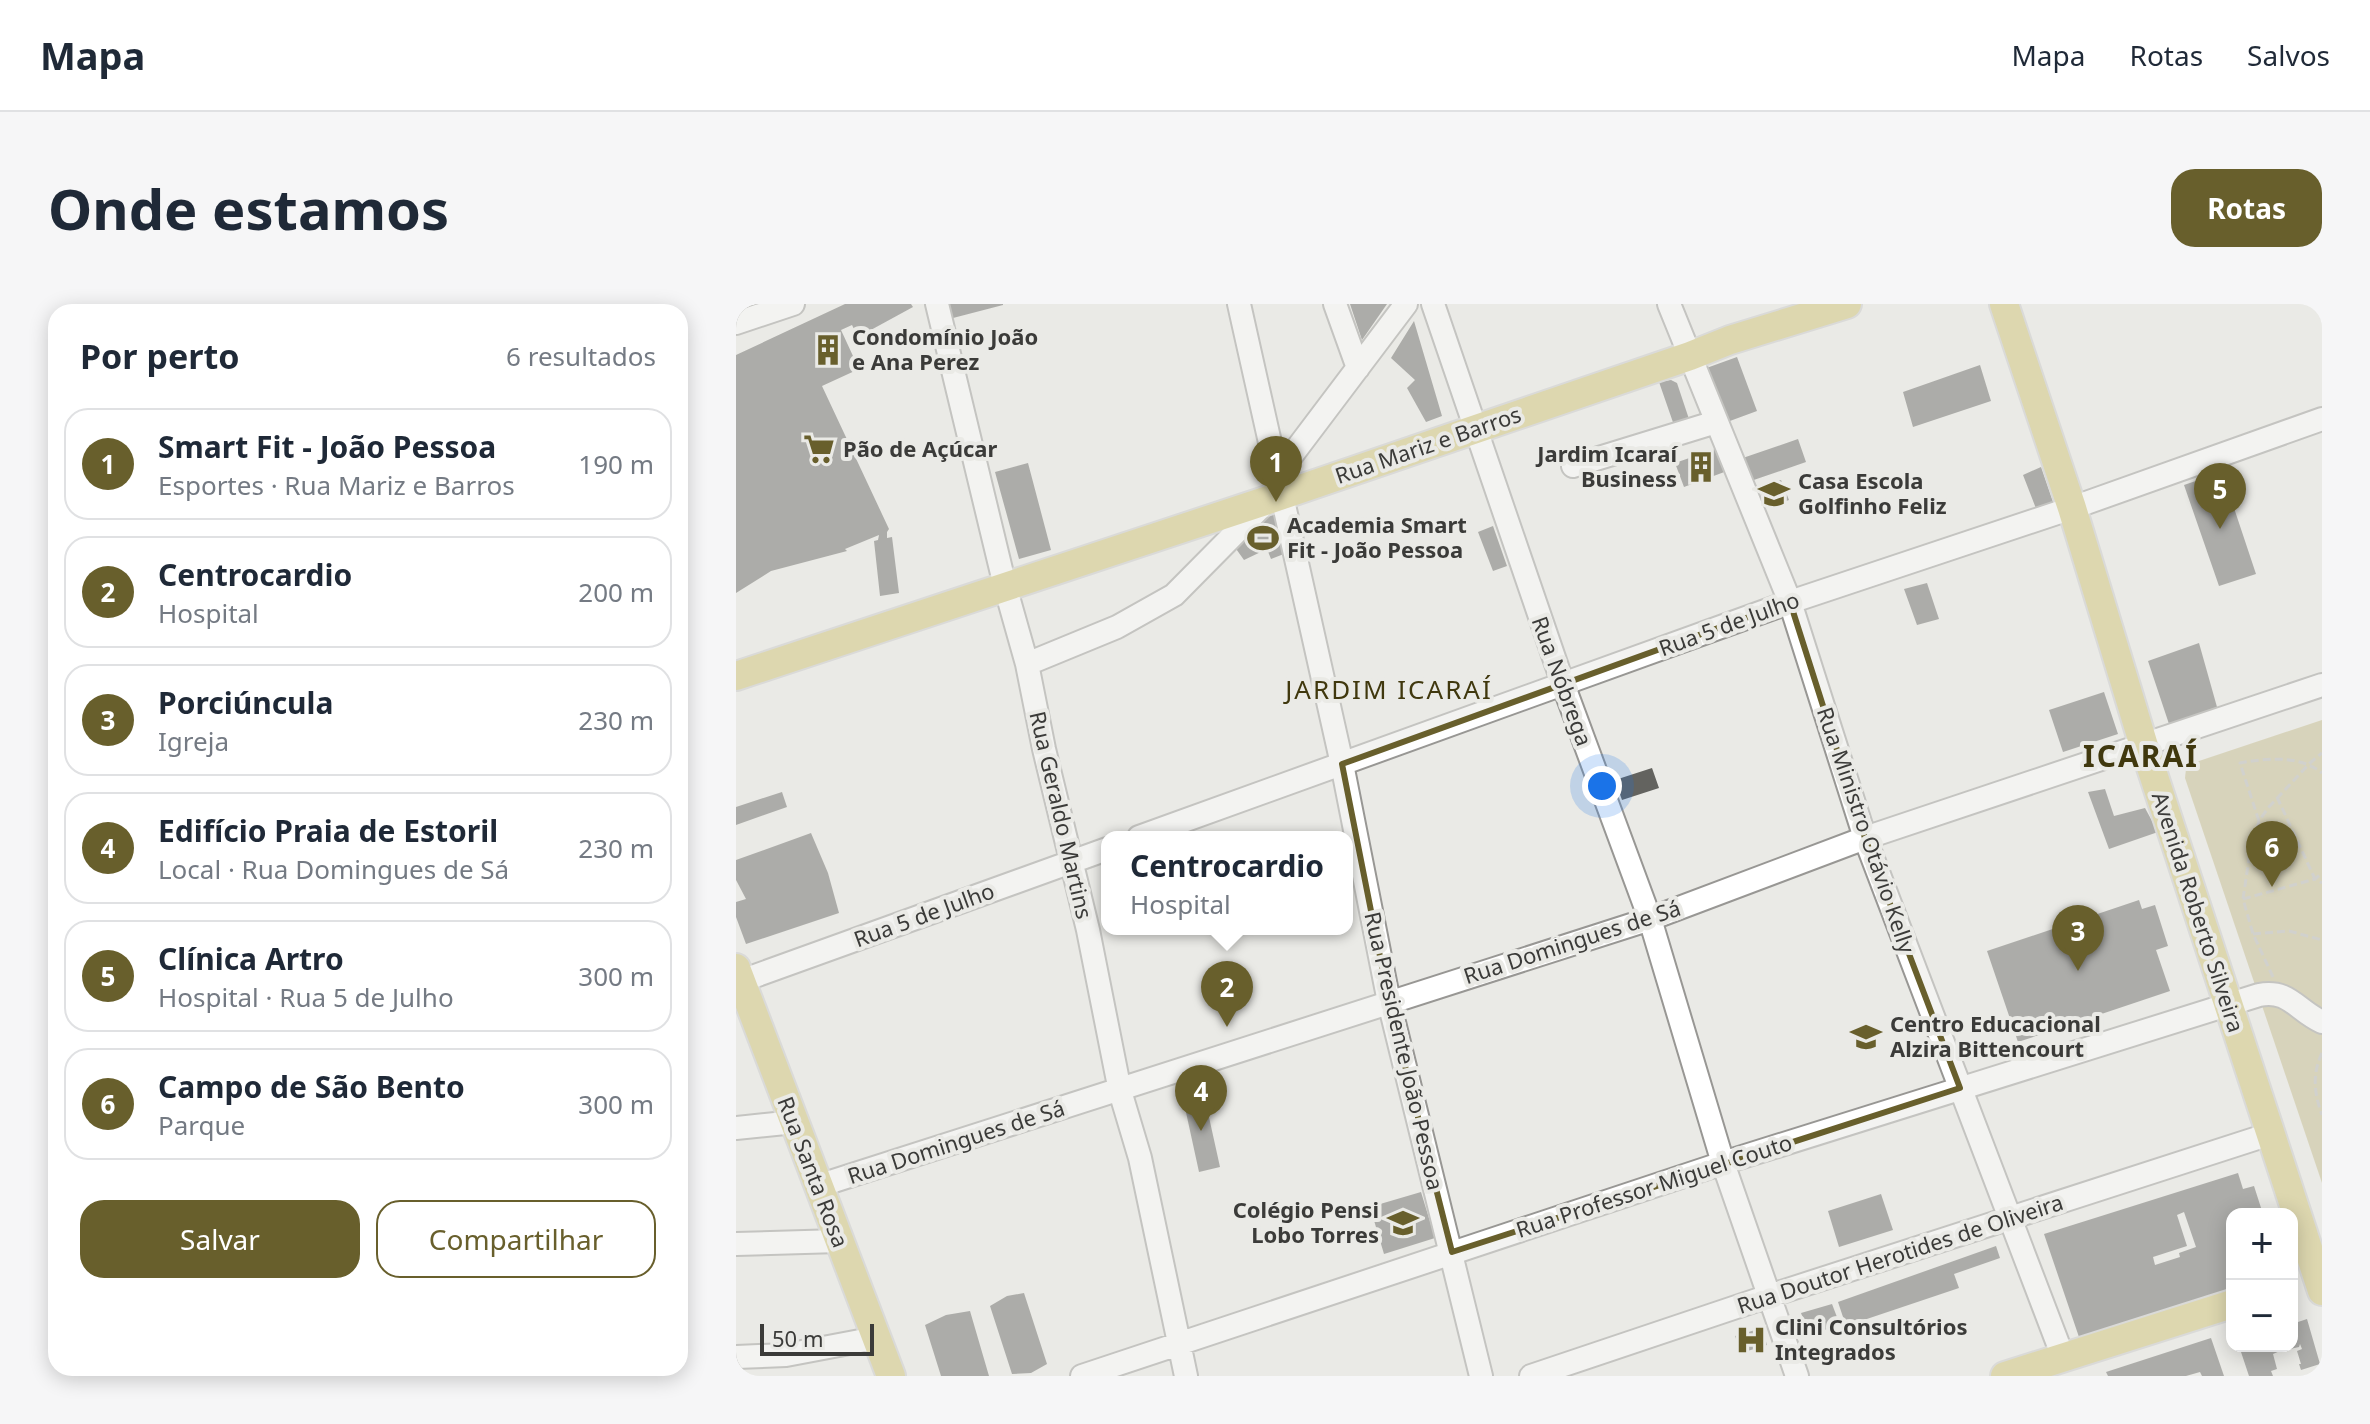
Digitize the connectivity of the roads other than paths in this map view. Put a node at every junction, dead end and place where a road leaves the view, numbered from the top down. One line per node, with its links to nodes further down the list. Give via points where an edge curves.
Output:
1 (793, 304): 10 (street)
2 (937, 304): 20 (street, Rua Geraldo Martins)
3 (1239, 304): 16 (street, Rua Presidente João Pessoa)
4 (1335, 304): 12 (street)
5 (1406, 304): 12 (street)
6 (1433, 304): 15 (street, Rua Nóbrega)
7 (1669, 304): 11 (street, Rua Ministro Otávio Kelly)
8 (1847, 304): 11 (main road, Rua Mariz e Barros)
9 (2004, 304): 19 (main road, Avenida Roberto Silveira)
10 (736, 323)
11 (1690, 356): 14 (street, Rua Ministro Otávio Kelly); 15 (main road, Rua Mariz e Barros)
12 (1358, 368): 16 (street, via 1289,459)
13 (2322, 419): 19 (street, Rua 5 de Julho)
14 (1716, 422): 17 (street); 21 (street, Rua Ministro Otávio Kelly)
15 (1475, 429): 18 (main road, Rua Mariz e Barros); 24 (street, Rua Nóbrega)
16 (1274, 465): 18 (street, Rua Presidente João Pessoa)
17 (1573, 466)
18 (1275, 497): 20 (main road, Rua Mariz e Barros); 22 (street, via 1174,595 1117,627); 27 (street, Rua Presidente João Pessoa)
19 (2072, 508): 21 (street, Rua 5 de Julho); 26 (main road, Avenida Roberto Silveira)
20 (1005, 586): 22 (street, Rua Geraldo Martins); 23 (main road, Rua Mariz e Barros)
21 (1790, 602): 24 (street, Rua 5 de Julho); 29 (street, Rua Ministro Otávio Kelly)
22 (1027, 664): 31 (street, Rua Geraldo Martins)
23 (736, 676)
24 (1563, 684): 27 (street, Rua 5 de Julho); 32 (street, Rua Nóbrega)
25 (2322, 685): 26 (street, Rua Domingues de Sá)
26 (2144, 746): 29 (street, Rua Domingues de Sá); 35 (main road, Avenida Roberto Silveira)
27 (1342, 764): 28 (street, Rua 5 de Julho); 34 (street, Rua Presidente João Pessoa)
28 (1156, 831)
29 (1865, 838): 32 (street, Rua Domingues de Sá); 37 (street, Rua Ministro Otávio Kelly)
30 (1101, 851): 31 (street, Rua 5 de Julho)
31 (1070, 862): 33 (street, Rua 5 de Julho); 38 (street, Rua Geraldo Martins)
32 (1650, 919): 34 (street, Rua Domingues de Sá); 42 (street, Rua Nóbrega)
33 (738, 975): 39 (main road, Rua Santa Rosa)
34 (1389, 1002): 38 (street, Rua Domingues de Sá); 47 (street, Rua Presidente João Pessoa)
35 (2229, 1004): 36 (street, Rua Professor Miguel Couto, via 2282,994); 37 (street, Rua Professor Miguel Couto); 41 (main road, Avenida Roberto Silveira)
36 (2322, 1022)
37 (1960, 1088): 42 (street, Rua Professor Miguel Couto); 44 (street, Rua Ministro Otávio Kelly)
38 (1120, 1091): 43 (street, Rua Domingues de Sá); 52 (street, Rua Geraldo Martins, via 1140,1158)
39 (795, 1122): 40 (street); 43 (main road, Rua Santa Rosa)
40 (736, 1128)
41 (2270, 1134): 44 (street, Rua Doutor Herotides de Oliveira); 48 (main road, Avenida Roberto Silveira)
42 (1723, 1163): 47 (street, Rua Professor Miguel Couto); 49 (street, Rua Nóbrega)
43 (818, 1186): 45 (main road, Rua Santa Rosa)
44 (2012, 1218): 49 (street, Rua Doutor Herotides de Oliveira); 54 (street, Rua Ministro Otávio Kelly)
45 (839, 1241): 46 (street); 51 (main road, Rua Santa Rosa)
46 (736, 1244)
47 (1452, 1252): 52 (street, Rua Professor Miguel Couto); 58 (street, Rua Presidente João Pessoa)
48 (2313, 1283)
49 (1769, 1296): 59 (street, Rua Doutor Herotides de Oliveira); 60 (street, Rua Nóbrega)
50 (2226, 1306): 54 (main road)
51 (876, 1338): 53 (street, via 786,1355); 55 (main road, Rua Santa Rosa)
52 (1178, 1343): 56 (street, Rua Professor Miguel Couto); 57 (street, Rua Geraldo Martins)
53 (736, 1357)
54 (2063, 1357): 61 (main road)
55 (891, 1376)
56 (1082, 1376)
57 (1186, 1376)
58 (1481, 1376)
59 (1531, 1376)
60 (1797, 1376)
61 (2005, 1376)

